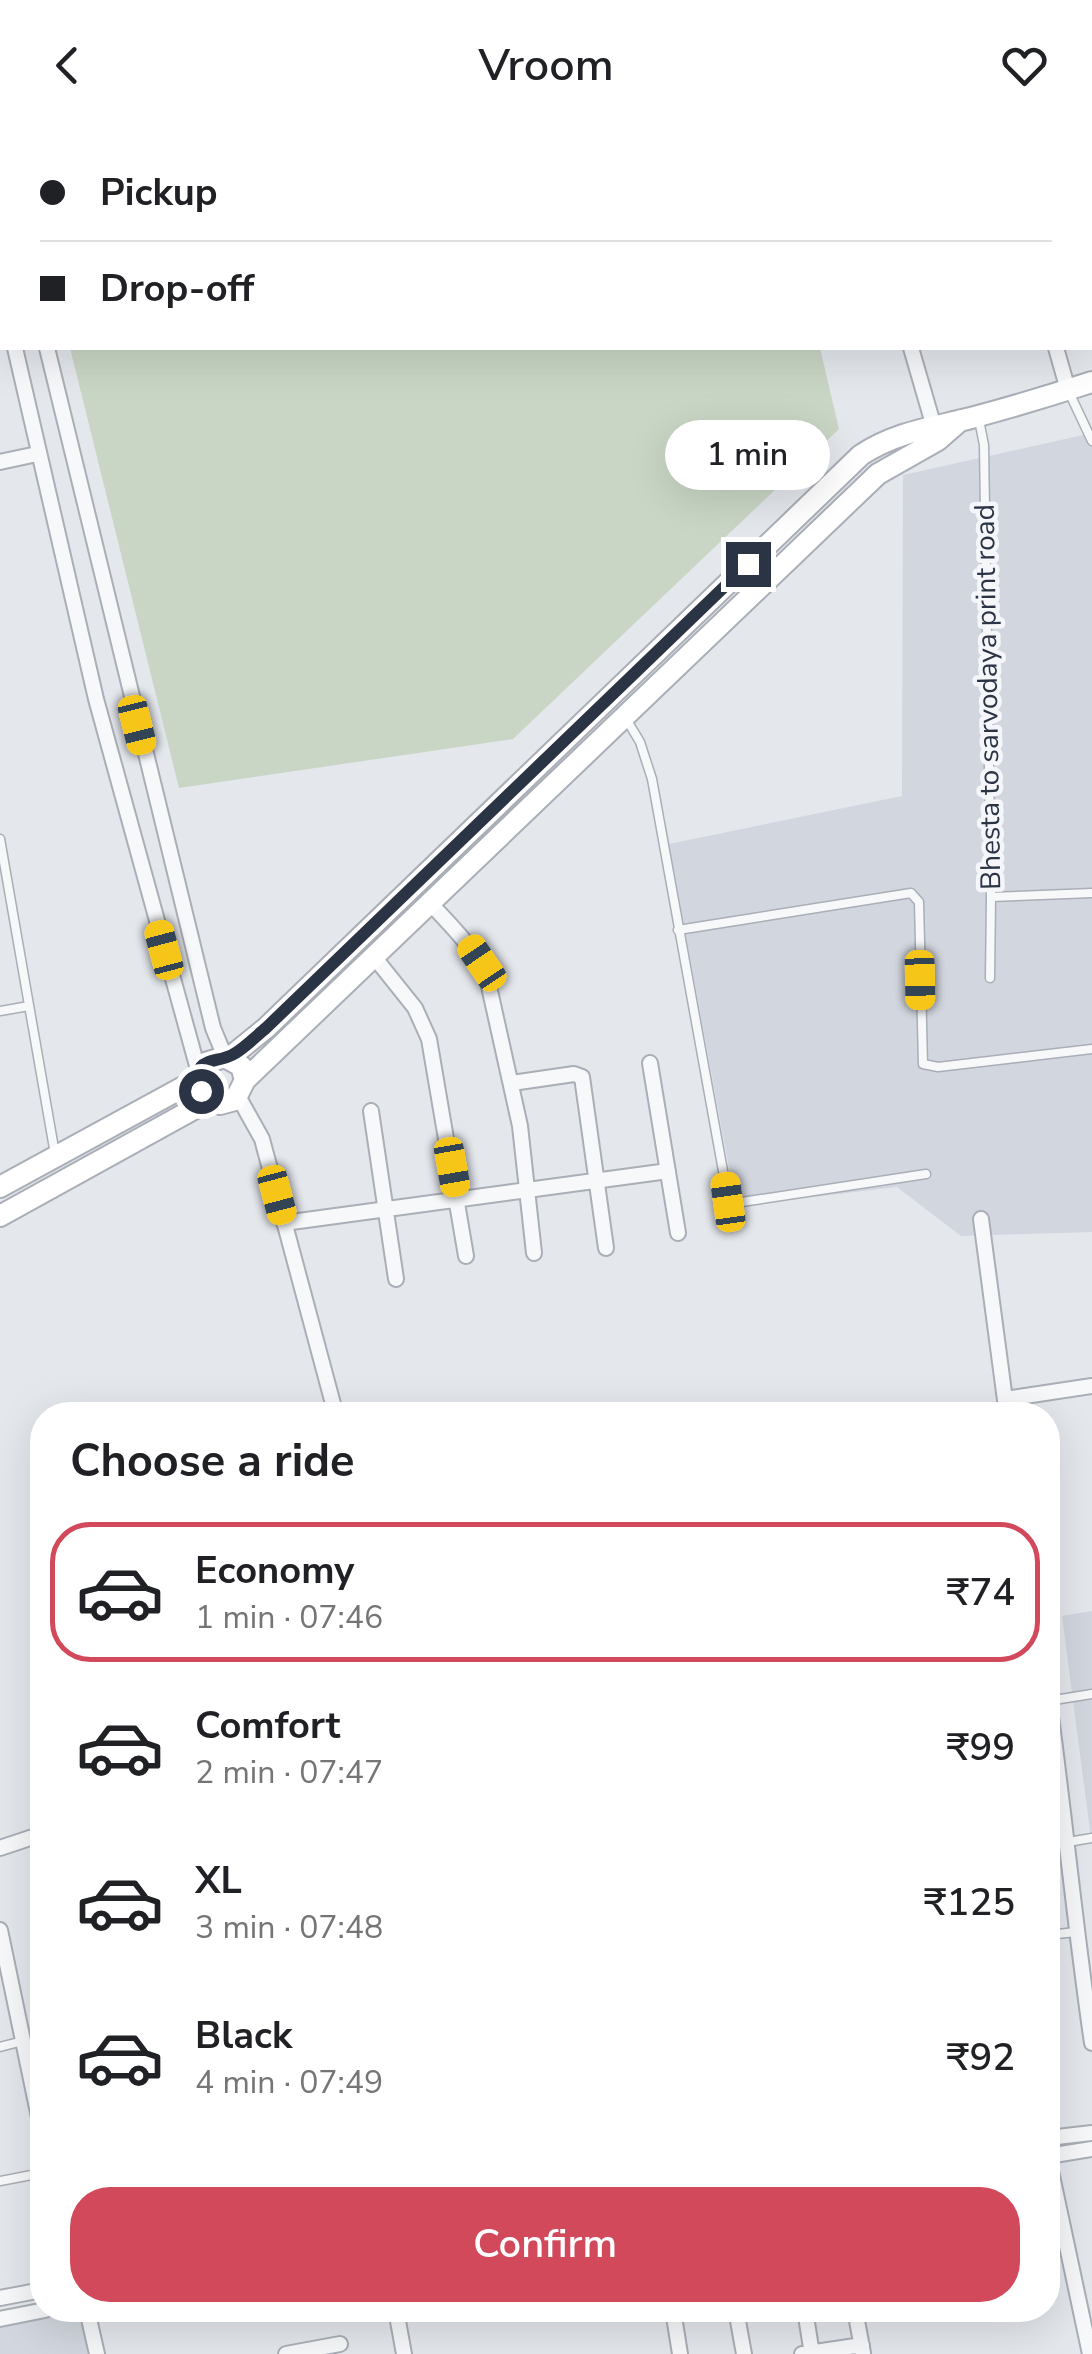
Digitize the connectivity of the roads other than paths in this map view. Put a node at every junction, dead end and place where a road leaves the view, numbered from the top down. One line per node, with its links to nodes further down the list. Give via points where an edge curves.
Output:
1 (14, 350): 10 (street)
2 (47, 350): 23 (street, via 203,990)
3 (912, 350): 8 (street)
4 (1057, 350): 6 (street)
5 (1092, 382): 6 (main road)
6 (1068, 390): 7 (main road); 9 (lane)
7 (970, 418): 8 (main road); 15 (lane, Bhesta to sarvodaya print road, via 984,444)
8 (935, 432): 12 (main road, via 878,474); 23 (main road, via 893,437 861,456 266,1028)
9 (1092, 441)
10 (37, 454): 11 (street); 25 (street)
11 (0, 462)
12 (625, 717): 16 (main road); 17 (lane, via 647,760)
13 (0, 839): 20 (lane)
14 (1092, 894): 15 (lane)
15 (992, 897): 19 (lane, Bhesta to sarvodaya print road)
16 (432, 904): 18 (main road); 26 (street, via 482,963)
17 (678, 930): 22 (lane, via 910,893 918,902 923,1064 938,1068); 32 (lane, via 729,1204)
18 (376, 958): 27 (main road); 36 (street, via 424,1023)
19 (990, 978)
20 (29, 1006): 21 (lane); 30 (lane)
21 (0, 1012)
22 (1092, 1048)
23 (227, 1057): 25 (main road, via 205,1063); 27 (main road, via 241,1066)
24 (650, 1062): 31 (street)
25 (199, 1076): 28 (main road); 30 (main road)
26 (512, 1082): 33 (street, via 582,1077); 35 (street)
27 (242, 1088): 28 (main road, via 228,1103); 40 (street)
28 (210, 1100): 38 (main road)
29 (371, 1110): 37 (street)
30 (56, 1159): 34 (main road)
31 (668, 1171): 33 (street); 41 (street)
32 (926, 1174)
33 (598, 1180): 35 (street); 42 (street)
34 (0, 1187)
35 (528, 1190): 36 (street); 43 (street)
36 (458, 1200): 37 (street); 44 (street)
37 (387, 1209): 40 (street); 45 (street)
38 (0, 1216)
39 (981, 1219): 47 (street)
40 (284, 1223): 48 (street)
41 (678, 1233)
42 (606, 1248)
43 (534, 1253)
44 (466, 1256)
45 (396, 1279)
46 (1092, 1386): 47 (street)
47 (1005, 1399): 49 (street)
48 (332, 1402)
49 (1005, 1402)
50 (1092, 1694): 51 (lane)
51 (1060, 1696)
52 (1060, 1784): 55 (street)
53 (30, 1838): 56 (street)
54 (1092, 1838): 55 (lane)
55 (1068, 1842): 58 (street)
56 (0, 1848)
57 (0, 1930): 60 (street)
58 (1076, 1932): 59 (lane); 61 (street)
59 (1060, 1934)
60 (23, 2041): 62 (lane); 63 (street)
61 (1092, 2043)
62 (0, 2046)
63 (30, 2075)
64 (1092, 2132): 65 (street)
65 (1060, 2136)
66 (1092, 2149): 67 (street)
67 (1060, 2154)
68 (30, 2175): 69 (lane)
69 (0, 2181)
70 (1060, 2213): 91 (street)
71 (30, 2292): 72 (street)
72 (0, 2298)
73 (30, 2313): 74 (street)
74 (0, 2319)
75 (90, 2322): 85 (street)
76 (398, 2322): 87 (street)
77 (675, 2322): 88 (street)
78 (738, 2322): 89 (street)
79 (807, 2322): 84 (street)
80 (857, 2322): 82 (street)
81 (340, 2344): 83 (street)
82 (863, 2350): 84 (street)
83 (307, 2352): 86 (street)
84 (812, 2353): 90 (street)
85 (97, 2354)
86 (286, 2354)
87 (404, 2354)
88 (680, 2354)
89 (744, 2354)
90 (802, 2354)
91 (1090, 2354)

